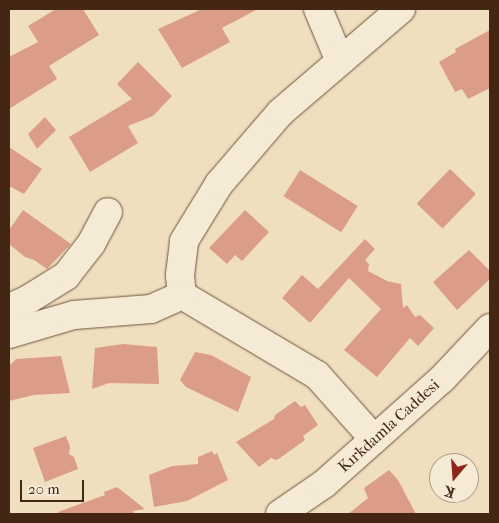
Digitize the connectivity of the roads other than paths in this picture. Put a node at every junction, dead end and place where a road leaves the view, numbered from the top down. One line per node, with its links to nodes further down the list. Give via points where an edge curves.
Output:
1 (318, 9): 3 (street)
2 (401, 9): 3 (street)
3 (340, 61): 5 (street, via 281,112 219,184 184,241 180,275)
4 (108, 212): 6 (street, via 91,244 66,276)
5 (182, 294): 8 (street, via 152,309 74,315); 9 (street, via 317,375)
6 (9, 308)
7 (490, 328): 9 (street, Kırkdamla Caddesi, via 442,379)
8 (9, 334)
9 (374, 439): 10 (street, Kırkdamla Caddesi, via 324,484)
10 (280, 514)

